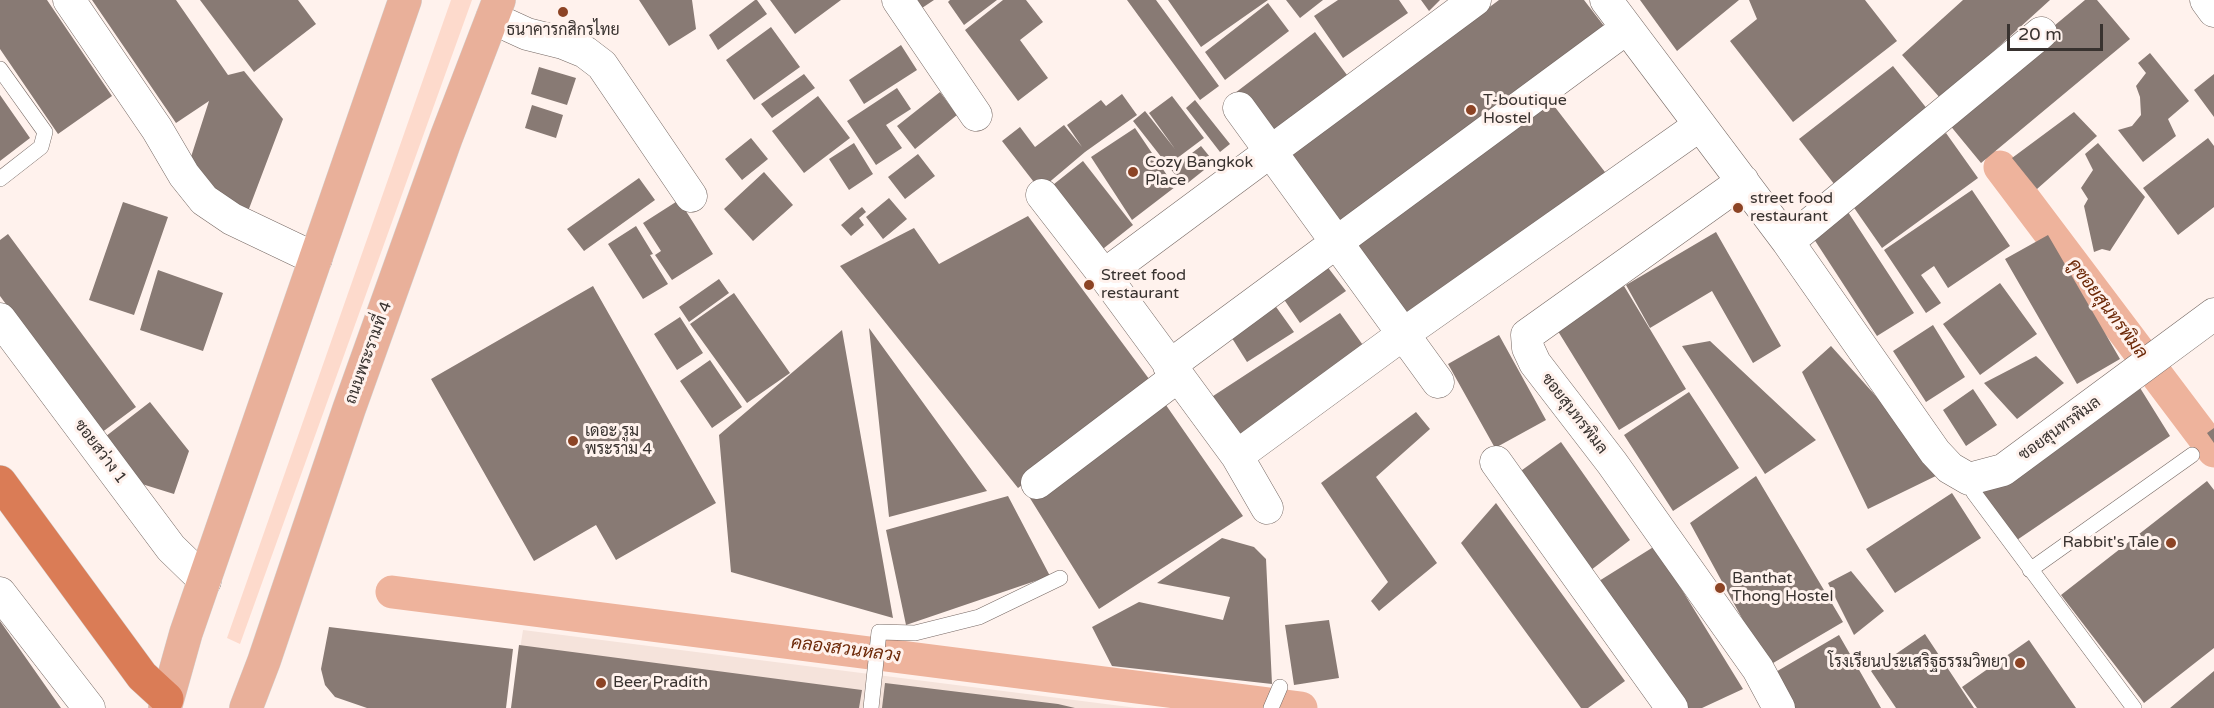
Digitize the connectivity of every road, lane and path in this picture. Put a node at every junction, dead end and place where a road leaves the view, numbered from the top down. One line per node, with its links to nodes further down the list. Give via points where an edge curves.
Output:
1 (69, 0): 22 (street, via 204,200 232,219)
2 (405, 0): 22 (main road)
3 (898, 0): 13 (street)
4 (1475, 0): 15 (street)
5 (1606, 0): 9 (street)
6 (2206, 0): 8 (street)
7 (495, 9): 19 (street, via 527,34 585,52 602,65); 43 (main road, ถนนพระรามที่ 4, via 349,409)
8 (2214, 10)
9 (1627, 28): 14 (street); 20 (street)
10 (2041, 33): 21 (street)
11 (0, 69): 16 (lane, via 45,132 41,147)
12 (1239, 108): 15 (street)
13 (976, 115)
14 (1700, 125): 17 (street); 26 (street)
15 (1270, 151): 20 (street); 23 (street)
16 (0, 179)
17 (1743, 181): 21 (street); 47 (street, ซอยสุนทรพิมล, via 1527,335 1527,348 1758,669)
18 (1042, 195): 23 (street)
19 (691, 196)
20 (1338, 242): 26 (street); 27 (street)
21 (1788, 242): 32 (street, via 1935,452 1950,468)
22 (316, 259): 38 (main road)
23 (1104, 275): 27 (street)
24 (2214, 314): 32 (street, ซอยสุนทรพิมล, via 2003,470)
25 (0, 319): 38 (street, ซอยสว่าง 1, via 171,548)
26 (1402, 335): 28 (street); 30 (street)
27 (1173, 372): 30 (street); 34 (street)
28 (1438, 382)
29 (2192, 455): 36 (lane)
30 (1237, 456): 35 (street)
31 (1496, 462): 46 (street)
32 (1969, 479): 36 (lane, via 1974,493)
33 (0, 482): 41 (highway, via 142,676)
34 (1037, 483)
35 (1266, 508)
36 (2030, 570): 48 (lane)
37 (1060, 578): 44 (lane, via 979,617 915,633 879,632)
38 (205, 581): 41 (main road, via 186,633)
39 (0, 593): 42 (street)
40 (1280, 687): 45 (lane)
41 (175, 705)
42 (89, 708)
43 (246, 708)
44 (871, 708)
45 (1271, 708)
46 (1672, 708)
47 (1779, 708)
48 (2134, 708)

